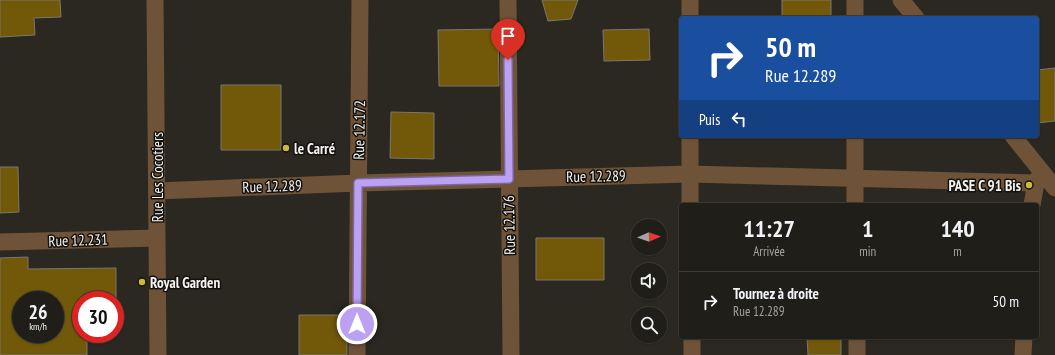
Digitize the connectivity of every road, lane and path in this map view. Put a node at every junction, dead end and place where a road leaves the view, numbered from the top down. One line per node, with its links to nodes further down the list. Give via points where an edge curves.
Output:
1 (155, 0): 19 (street, Rue Les Cocotiers)
2 (360, 0): 17 (street, Rue 12.172)
3 (508, 0): 16 (street, Rue 12.176)
4 (690, 0): 7 (street)
5 (855, 0): 8 (street)
6 (901, 0): 9 (street)
7 (690, 16)
8 (855, 16)
9 (914, 16)
10 (690, 138): 13 (street)
11 (855, 138): 14 (street)
12 (1014, 138): 15 (street)
13 (690, 174): 14 (street, Rue 12.289); 16 (street, Rue 12.289); 20 (street)
14 (855, 177): 15 (street, Rue 12.289); 21 (street)
15 (1039, 177): 18 (street); 22 (street)
16 (509, 179): 17 (street, Rue 12.289); 30 (street, Rue 12.176)
17 (358, 183): 19 (street, Rue 12.289); 29 (street, Rue 12.172)
18 (1055, 188)
19 (157, 191): 23 (street, Rue Les Cocotiers)
20 (690, 203)
21 (855, 203)
22 (1032, 203)
23 (157, 238): 24 (street, Rue 12.231); 28 (street, Rue Les Cocotiers)
24 (0, 242)
25 (692, 339): 31 (street)
26 (856, 339): 32 (street)
27 (1024, 339): 33 (street)
28 (158, 355)
29 (357, 355)
30 (511, 355)
31 (692, 355)
32 (857, 355)
33 (1023, 355)

